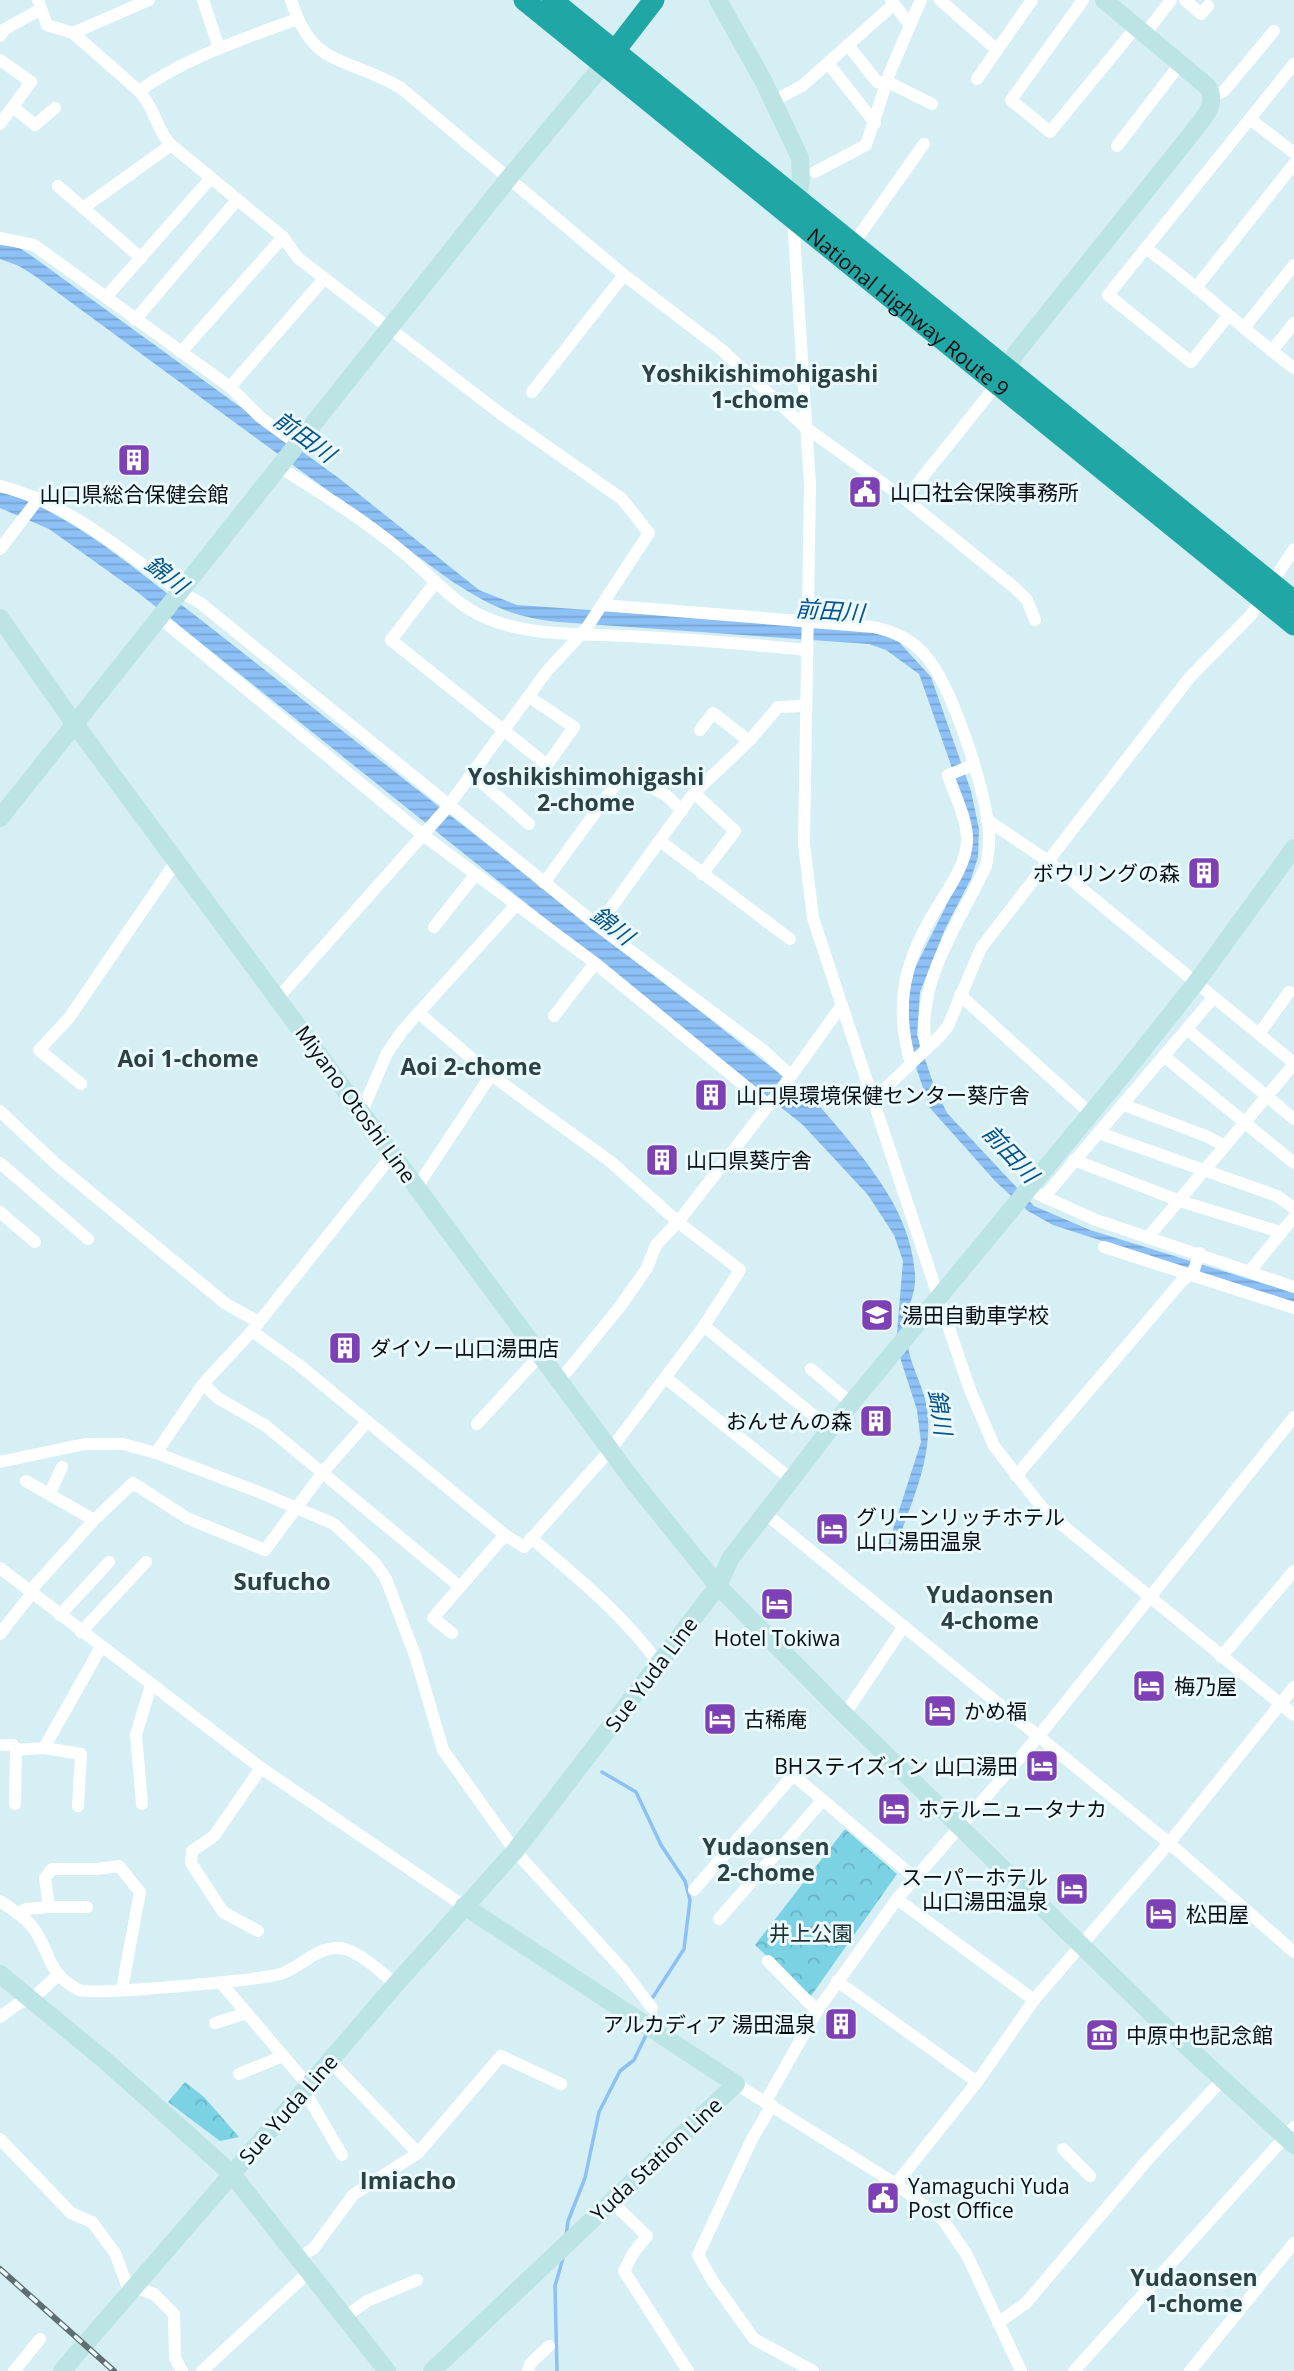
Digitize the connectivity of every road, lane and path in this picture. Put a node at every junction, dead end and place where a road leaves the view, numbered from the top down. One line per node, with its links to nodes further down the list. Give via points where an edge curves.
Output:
1 (149, 0): 22 (street)
2 (204, 0): 25 (street)
3 (291, 0): 18 (street)
4 (524, 0): 27 (highway, National Highway Route 9)
5 (552, 0): 27 (highway, National Highway Route 9)
6 (654, 0): 27 (highway)
7 (718, 0): 36 (main road)
8 (921, 0): 19 (street)
9 (940, 0): 26 (street)
10 (1032, 0): 26 (street)
11 (1083, 0): 20 (street, via 1011,100 1050,132)
12 (1104, 0): 20 (main road)
13 (1171, 0): 20 (street)
14 (1185, 0): 17 (street)
15 (892, 2): 19 (street); 24 (street)
16 (40, 5): 22 (street, via 47,25); 23 (street)
17 (1201, 15)
18 (297, 19): 25 (street); 50 (street, via 319,51 401,88)
19 (910, 25): 33 (street)
20 (1141, 31): 30 (main road)
21 (1274, 31): 35 (street, via 1224,91)
22 (73, 33): 34 (street)
23 (0, 36)
24 (848, 45): 29 (street); 33 (street, via 877,82)
25 (219, 48): 34 (street, via 163,74)
26 (997, 50): 32 (street)
27 (609, 58): 50 (main road); 54 (highway, National Highway Route 9)
28 (0, 60): 38 (street, via 31,82)
29 (828, 63): 36 (street, via 802,86); 41 (street)
30 (1180, 64): 35 (main road); 45 (street)
31 (1294, 64): 40 (street)
32 (977, 79)
33 (888, 82): 37 (street); 41 (street)
34 (139, 91): 44 (street)
35 (1213, 96): 73 (main road, via 1192,133)
36 (773, 102): 54 (main road, via 800,158)
37 (932, 104)
38 (13, 107): 39 (street, via 35,125); 42 (street)
39 (55, 107)
40 (1250, 119): 46 (street); 58 (street)
41 (875, 123): 48 (street, via 866,145)
42 (0, 124)
43 (924, 144): 57 (street)
44 (171, 145): 49 (street); 53 (street)
45 (1117, 146)
46 (1294, 153)
47 (1294, 164): 63 (street)
48 (815, 172)
49 (211, 178): 52 (street); 59 (street)
50 (508, 179): 61 (street); 68 (main road)
51 (58, 186): 53 (street)
52 (237, 200): 55 (street); 66 (street)
53 (83, 208): 59 (street)
54 (794, 208): 57 (highway, National Highway Route 9); 73 (highway, National Highway Route 9); 76 (street)
55 (283, 237): 62 (street, via 298,258); 71 (street)
56 (0, 239): 64 (street, via 34,246)
57 (853, 244): 73 (highway, National Highway Route 9)
58 (1147, 249): 63 (street); 65 (street, via 1108,295 1191,362)
59 (141, 258): 64 (street)
60 (1294, 265): 69 (street)
61 (624, 275): 75 (street); 76 (street, via 722,350)
62 (324, 279): 68 (street); 74 (street)
63 (1198, 285): 65 (street)
64 (106, 298): 66 (street)
65 (1227, 316): 69 (street)
66 (135, 320): 71 (street)
67 (1294, 323): 70 (street)
68 (390, 326): 77 (main road); 88 (street, via 500,414 622,499 649,533)
69 (1244, 328): 70 (street)
70 (1272, 351): 72 (street)
71 (181, 352): 74 (street)
72 (1294, 368)
73 (1002, 375): 81 (street); 85 (highway, National Highway Route 9)
74 (230, 387): 77 (street)
75 (533, 391)
76 (805, 427): 81 (street); 91 (street, via 810,485)
77 (297, 444): 78 (main road)
78 (280, 465): 84 (street, via 407,556); 86 (main road)
79 (0, 486): 80 (street)
80 (39, 498): 82 (street); 86 (street)
81 (905, 499): 92 (street, via 1015,588 1027,600)
82 (0, 549)
83 (1294, 549): 85 (street)
84 (434, 584): 94 (street, via 505,626 536,632); 100 (street, via 391,640)
85 (1268, 590): 87 (highway, National Highway Route 9); 93 (highway, National Highway Route 9); 114 (street, via 1190,677)
86 (178, 593): 89 (main road); 105 (street, via 199,602 262,650)
87 (1294, 601)
88 (602, 606): 91 (street); 94 (street)
89 (161, 616): 98 (main road); 110 (street)
90 (0, 618): 98 (main road, Miyano Otoshi Line)
91 (808, 619): 95 (street); 102 (street, via 892,631 923,652 944,684)
92 (1035, 620)
93 (1294, 625)
94 (585, 631): 95 (street); 96 (street)
95 (807, 650): 97 (street)
96 (529, 697): 100 (street); 100 (street, via 574,727 547,765)
97 (805, 706): 101 (street, via 778,707); 128 (street, via 808,892)
98 (74, 723): 107 (main road); 113 (main road, Miyano Otoshi Line)
99 (700, 730): 101 (street, via 713,713)
100 (502, 732): 103 (street)
101 (750, 741): 104 (street)
102 (973, 765): 108 (street); 135 (street, via 948,775 966,827 966,848 909,967 901,1012)
103 (471, 774): 105 (street); 109 (street)
104 (694, 793): 106 (street); 116 (street, via 735,831)
105 (447, 807): 110 (street); 117 (street)
106 (682, 811): 111 (street); 117 (street, via 666,795 624,774)
107 (0, 818)
108 (987, 820): 114 (street); 133 (street, via 986,866 932,974 926,996)
109 (529, 824)
110 (423, 835): 115 (street); 126 (street)
111 (660, 841): 116 (street); 119 (street)
112 (1294, 848): 123 (main road, Sue Yuda Line)
113 (177, 860): 126 (main road, Miyano Otoshi Line); 139 (street, via 69,1018 39,1050)
114 (1048, 861): 123 (street); 125 (street, via 981,948)
115 (475, 874): 118 (street); 120 (street)
116 (702, 874): 121 (street)
117 (544, 883): 119 (street)
118 (515, 906): 122 (street); 129 (street)
119 (598, 926): 138 (street)
120 (434, 927)
121 (790, 939)
122 (595, 963): 130 (street); 142 (street)
123 (1195, 984): 127 (street); 146 (main road, Sue Yuda Line)
124 (1289, 992): 132 (street)
125 (960, 995): 133 (street, via 948,1026); 146 (street)
126 (278, 998): 145 (main road, Miyano Otoshi Line)
127 (1213, 999): 131 (street); 132 (street)
128 (842, 1005): 138 (street); 141 (street)
129 (419, 1013): 137 (street); 145 (street, via 387,1053)
130 (554, 1016)
131 (1188, 1030): 134 (street); 140 (street)
132 (1259, 1034): 136 (street)
133 (926, 1048): 135 (street)
134 (1165, 1058): 143 (street); 148 (street)
135 (911, 1064): 141 (street)
136 (1294, 1064): 140 (street)
137 (491, 1075): 156 (street); 162 (street, via 611,1162)
138 (792, 1076): 142 (street)
139 (81, 1084)
140 (1266, 1097): 147 (street); 148 (street)
141 (874, 1099): 172 (street)
142 (767, 1104): 162 (street)
143 (1124, 1105): 149 (street); 150 (street)
144 (0, 1111): 174 (street, via 56,1164)
145 (362, 1111): 151 (main road, Miyano Otoshi Line)
146 (1091, 1114): 157 (main road, Sue Yuda Line)
147 (1294, 1119)
148 (1244, 1123): 150 (street); 154 (street)
149 (1099, 1133): 152 (street); 155 (street)
150 (1224, 1146): 155 (street)
151 (393, 1154): 156 (main road, Miyano Otoshi Line); 174 (street)
152 (1074, 1160): 157 (street); 158 (street)
153 (0, 1163): 165 (street)
154 (1294, 1163)
155 (1203, 1172): 158 (street); 159 (street, via 1277,1196)
156 (417, 1187): 176 (main road, Miyano Otoshi Line)
157 (1034, 1193): 164 (street, via 1096,1220); 172 (main road, Sue Yuda Line, via 1017,1205)
158 (1180, 1201): 163 (street); 164 (street)
159 (1294, 1208)
160 (0, 1212): 166 (street)
161 (1294, 1217): 163 (street)
162 (678, 1222): 175 (street, via 740,1270); 179 (street, via 656,1245 647,1268 619,1308)
163 (1280, 1232): 169 (street)
164 (1149, 1236): 168 (street)
165 (89, 1239)
166 (35, 1242)
167 (1104, 1247): 170 (street)
168 (1200, 1253): 169 (street); 170 (street)
169 (1250, 1271): 171 (street)
170 (1191, 1274): 173 (street); 191 (street)
171 (1294, 1287)
172 (939, 1299): 181 (main road, Sue Yuda Line); 191 (street, via 982,1419 994,1446)
173 (1294, 1308)
174 (255, 1326): 180 (street); 183 (street)
175 (704, 1326): 178 (street); 185 (street)
176 (541, 1354): 179 (main road, Miyano Otoshi Line); 184 (street)
177 (811, 1369): 181 (street)
178 (666, 1378): 186 (street); 192 (street)
179 (560, 1380): 186 (main road, Miyano Otoshi Line)
180 (203, 1384): 187 (street); 190 (street)
181 (851, 1403): 185 (main road, Sue Yuda Line)
182 (1294, 1417): 207 (street)
183 (366, 1423): 190 (street); 198 (street)
184 (477, 1424)
185 (830, 1429): 192 (main road, Sue Yuda Line)
186 (611, 1449): 199 (street); 205 (main road, Miyano Otoshi Line)
187 (156, 1452): 188 (street, via 103,1442); 195 (street)
188 (0, 1462)
189 (62, 1466): 194 (street)
190 (323, 1472): 195 (street); 204 (street)
191 (1016, 1476): 207 (street, via 1044,1510)
192 (792, 1480): 196 (main road, Sue Yuda Line)
193 (26, 1481): 194 (street)
194 (50, 1493): 197 (street)
195 (296, 1507): 197 (street, via 265,1550 187,1518 137,1483); 232 (street, via 334,1524 381,1572 416,1658 443,1750)
196 (766, 1514): 205 (main road, Sue Yuda Line, via 730,1559); 209 (street)
197 (94, 1520): 206 (street)
198 (505, 1535): 199 (street, via 524,1547); 204 (street)
199 (531, 1538): 215 (street, via 586,1584)
200 (109, 1562): 208 (street)
201 (146, 1562): 210 (street)
202 (0, 1569): 206 (street)
203 (1294, 1571): 214 (street)
204 (459, 1586): 211 (street, via 433,1618)
205 (718, 1586): 215 (main road, Sue Yuda Line); 219 (main road)
206 (31, 1592): 208 (street); 212 (street)
207 (1150, 1599): 214 (street); 221 (street)
208 (60, 1615): 210 (street)
209 (904, 1626): 219 (street); 221 (street)
210 (81, 1632): 213 (street)
211 (453, 1633)
212 (0, 1634)
213 (101, 1647): 216 (street); 223 (street)
214 (1221, 1657): 218 (street)
215 (659, 1664): 232 (main road, Sue Yuda Line)
216 (151, 1685): 225 (street); 228 (street, via 136,1735)
217 (1294, 1687): 218 (street)
218 (1281, 1703): 220 (street); 231 (street)
219 (845, 1714): 230 (main road)
220 (1294, 1715)
221 (1038, 1737): 230 (street); 231 (street)
222 (0, 1745): 224 (street, via 13,1745)
223 (44, 1748): 224 (street); 229 (street, via 80,1754)
224 (16, 1750): 227 (street)
225 (261, 1768): 237 (street); 242 (street, via 214,1836 192,1851 191,1863 223,1912)
226 (822, 1801): 233 (street); 234 (street, via 793,1775); 241 (street)
227 (15, 1804)
228 (142, 1804)
229 (78, 1806)
230 (961, 1825): 233 (street); 243 (main road)
231 (1168, 1843): 243 (street); 244 (street)
232 (515, 1851): 237 (main road, Sue Yuda Line); 257 (street, via 624,1971)
233 (915, 1878): 235 (street)
234 (694, 1889)
235 (897, 1899): 248 (street); 253 (street)
236 (0, 1901): 240 (street)
237 (464, 1906): 250 (main road, Sue Yuda Line); 257 (main road, Yuda Station Line)
238 (50, 1907): 239 (street); 240 (street); 251 (street, via 45,1878 52,1869 119,1866 140,1892)
239 (87, 1907)
240 (17, 1913): 247 (street, via 31,1924)
241 (719, 1919)
242 (258, 1931)
243 (1080, 1943): 253 (street); 262 (main road)
244 (1294, 1952)
245 (768, 1961): 254 (street)
246 (0, 1974): 252 (main road)
247 (57, 1976): 251 (street, via 82,1992); 252 (street)
248 (837, 1981): 254 (street); 263 (street)
249 (222, 1984): 250 (street, via 283,1973 311,1955 339,1948); 251 (street); 255 (street)
250 (396, 1984): 260 (main road, Sue Yuda Line)
251 (122, 1989)
252 (31, 2000): 256 (street); 273 (main road)
253 (1034, 2000): 263 (street)
254 (817, 2011): 267 (street)
255 (247, 2013): 258 (street); 259 (street)
256 (0, 2017)
257 (649, 2020): 265 (main road, Yuda Station Line)
258 (215, 2023)
259 (283, 2056): 261 (street); 266 (street)
260 (330, 2061): 266 (main road, Sue Yuda Line); 271 (street)
261 (239, 2074)
262 (1224, 2078): 268 (main road); 281 (street, via 1026,2303)
263 (977, 2082): 275 (street)
264 (561, 2084): 271 (street, via 501,2056)
265 (736, 2084): 267 (street); 276 (main road, Yuda Station Line)
266 (306, 2088): 272 (street); 273 (main road, Sue Yuda Line)
267 (769, 2103): 275 (street); 292 (street, via 698,2255 754,2339)
268 (1291, 2136): 294 (street)
269 (0, 2139): 286 (street, via 71,2213 92,2222 115,2253 127,2286 154,2294 174,2314 174,2358)
270 (1063, 2149): 274 (street)
271 (418, 2153): 278 (street, via 353,2195)
272 (342, 2155)
273 (232, 2174): 278 (main road); 285 (main road, Sue Yuda Line)
274 (1090, 2176)
275 (896, 2184): 281 (street, via 929,2207 957,2237)
276 (612, 2202): 289 (main road, Yuda Station Line); 291 (street, via 647,2236 624,2271)
277 (1294, 2244): 295 (street)
278 (304, 2264): 280 (main road); 287 (street)
279 (417, 2280): 280 (street, via 367,2301)
280 (345, 2317): 288 (main road)
281 (998, 2323): 293 (street)
282 (40, 2339): 284 (street)
283 (550, 2346): 290 (street)
284 (14, 2371)
285 (62, 2371)
286 (182, 2371)
287 (202, 2371)
288 (387, 2371)
289 (432, 2371)
290 (528, 2371)
291 (688, 2371)
292 (813, 2371)
293 (1021, 2371)
294 (1074, 2371)
295 (1190, 2371)

